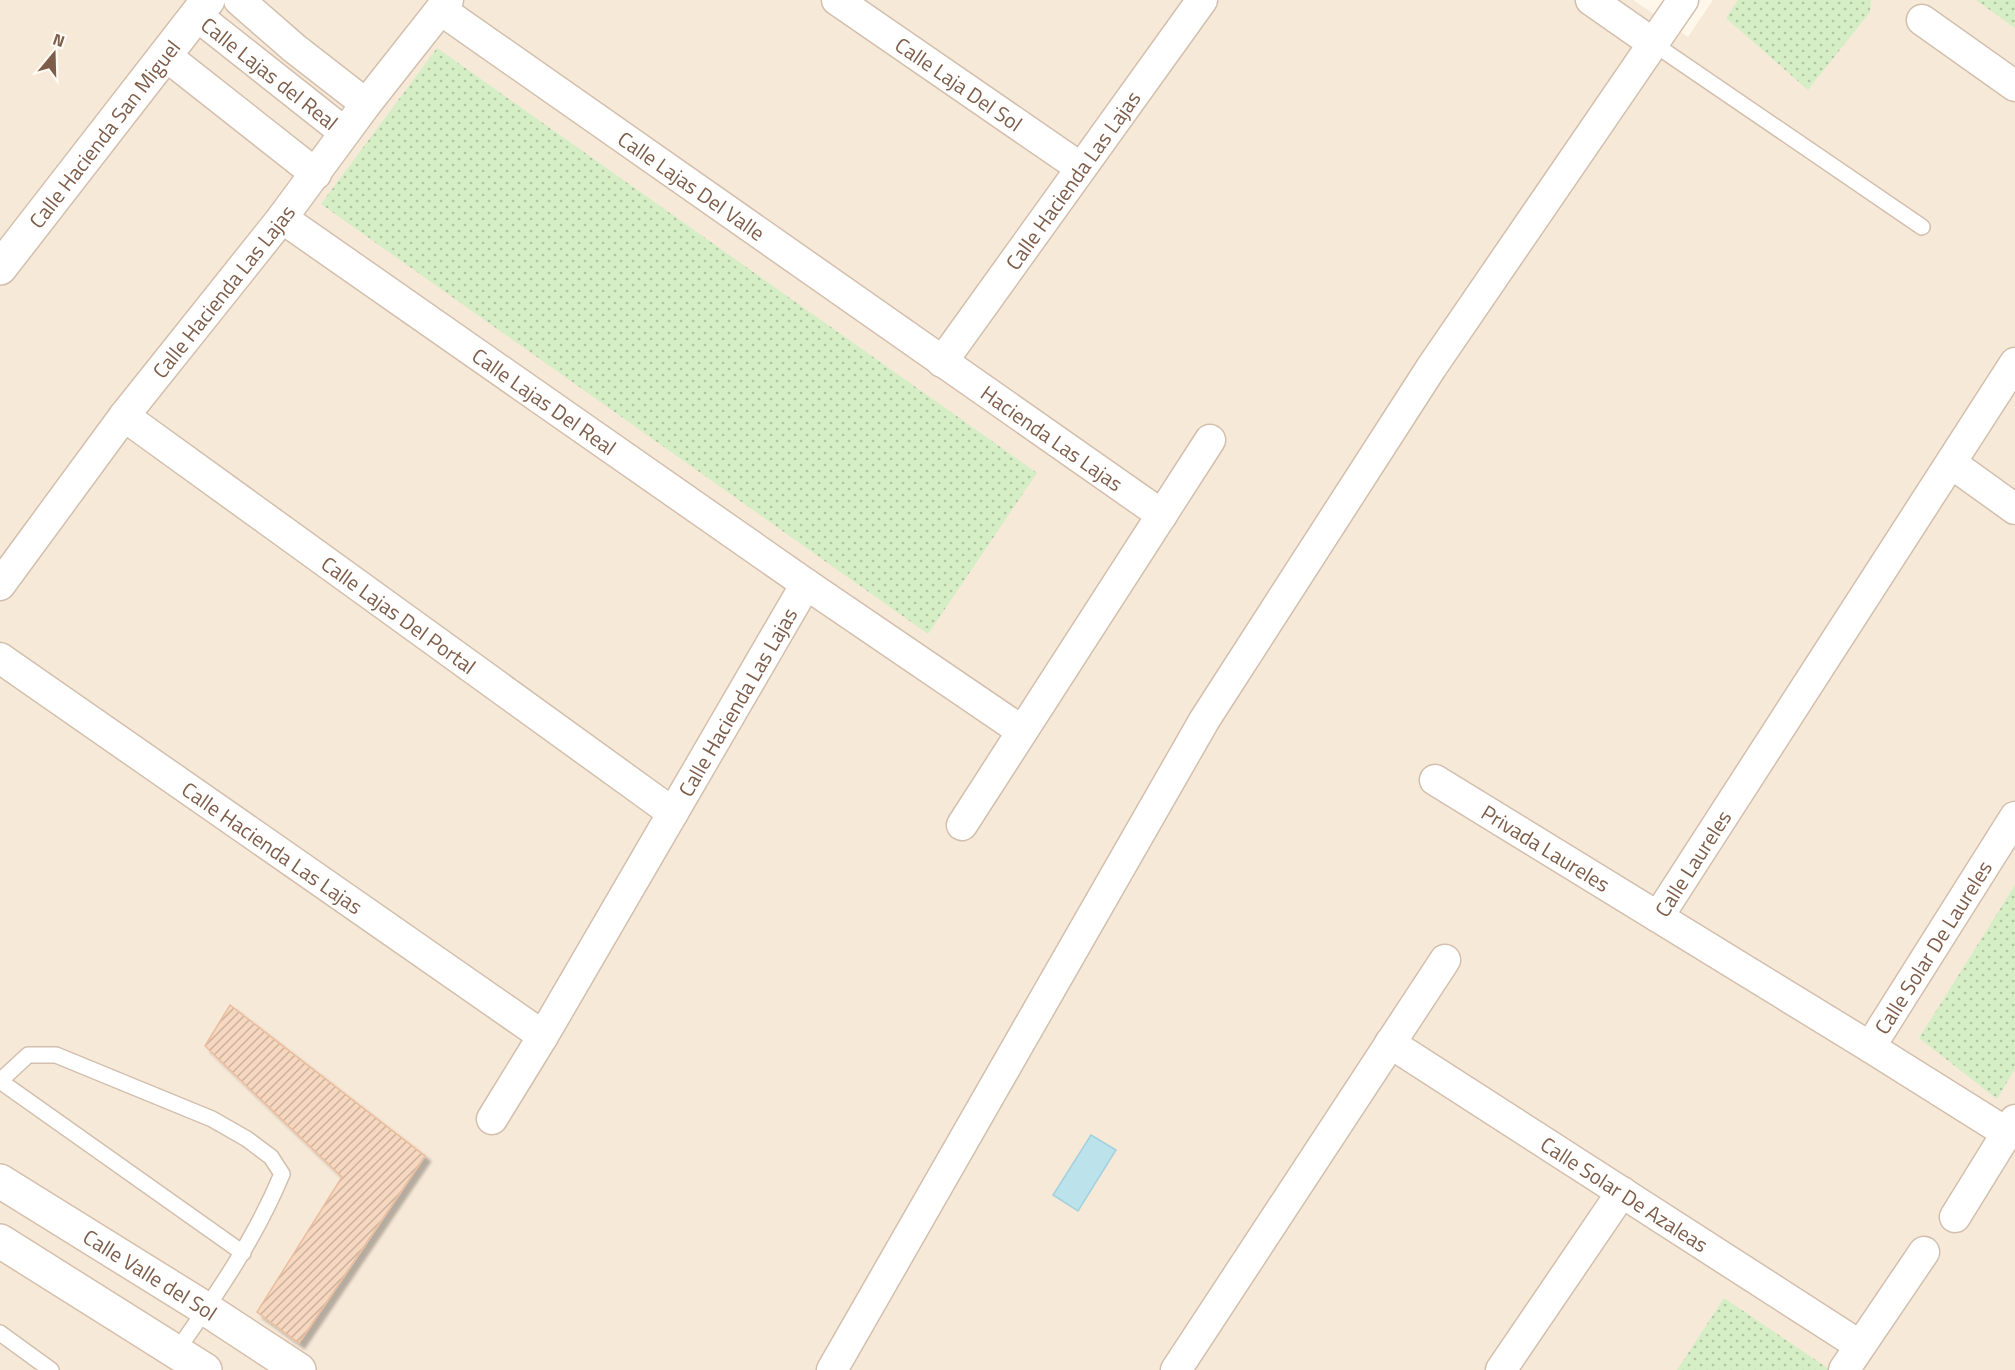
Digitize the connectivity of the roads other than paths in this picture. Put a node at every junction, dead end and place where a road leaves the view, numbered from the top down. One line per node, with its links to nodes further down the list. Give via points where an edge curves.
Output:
1 (239, 0): 12 (street, Calle Lajas del Real)
2 (837, 0): 14 (street, Calle Laja Del Sol)
3 (1202, 0): 14 (street, Calle Hacienda Las Lajas)
4 (1591, 0): 9 (street)
5 (1683, 0): 9 (street)
6 (445, 5): 12 (street, Calle Hacienda Las Lajas); 19 (street, Calle Lajas Del Valle)
7 (202, 7): 10 (main road, Calle Hacienda San Miguel); 13 (street, Calle Lajas del Real)
8 (1922, 20): 11 (street)
9 (1654, 44): 17 (lane); 55 (street, via 1431,368 1205,719)
10 (165, 55): 15 (street); 18 (main road, Calle Hacienda San Miguel)
11 (2015, 86)
12 (366, 104): 13 (street, Calle Hacienda Las Lajas)
13 (344, 132): 15 (street, Calle Hacienda Las Lajas)
14 (1081, 168): 19 (street, Calle Hacienda Las Lajas)
15 (316, 174): 16 (street, Calle Hacienda Las Lajas)
16 (282, 218): 21 (street, Calle Hacienda Las Lajas); 26 (street, Calle Lajas Del Real)
17 (1922, 227)
18 (0, 268)
19 (942, 362): 25 (street, Hacienda Las Lajas)
20 (2015, 363): 23 (street, Calle Laureles)
21 (124, 416): 27 (street, Calle Hacienda Las Lajas); 31 (street, Calle Lajas Del Portal)
22 (1210, 440): 25 (street)
23 (1951, 462): 24 (street); 34 (street, Calle Laureles)
24 (2015, 509)
25 (1162, 515): 29 (street)
26 (806, 584): 29 (street); 31 (street, Calle Hacienda Las Lajas)
27 (0, 585)
28 (0, 658): 36 (street, Calle Hacienda Las Lajas)
29 (1022, 731): 33 (street)
30 (1435, 780): 34 (street, Privada Laureles)
31 (673, 813): 36 (street, Calle Hacienda Las Lajas)
32 (2015, 817): 38 (street, Calle Solar De Laureles)
33 (962, 825)
34 (1658, 917): 38 (street, Calle Laureles)
35 (1445, 960): 37 (street)
36 (543, 1036): 40 (street, Calle Hacienda Las Lajas)
37 (1390, 1043): 43 (street, Calle Solar De Azaleas); 56 (street)
38 (1870, 1047): 41 (street, Calle Laureles)
39 (0, 1081): 47 (lane); 47 (lane, via 28,1054 56,1055 212,1119 247,1139 271,1157 282,1174)
40 (492, 1119)
41 (2011, 1127): 44 (street, Calle Laureles)
42 (0, 1181): 48 (main road, Calle Valle del Sol)
43 (1622, 1192): 51 (street, Calle Solar De Azaleas); 57 (street)
44 (1955, 1217)
45 (3, 1248): 50 (main road)
46 (1924, 1252): 51 (street, Calle Solar De Azaleas)
47 (243, 1253): 48 (lane)
48 (206, 1309): 50 (lane); 54 (main road, Calle Valle del Sol)
49 (0, 1333): 52 (lane)
50 (177, 1352): 53 (main road)
51 (1851, 1358)
52 (51, 1370)
53 (205, 1370)
54 (299, 1370)
55 (832, 1370)
56 (1176, 1370)
57 (1501, 1370)

